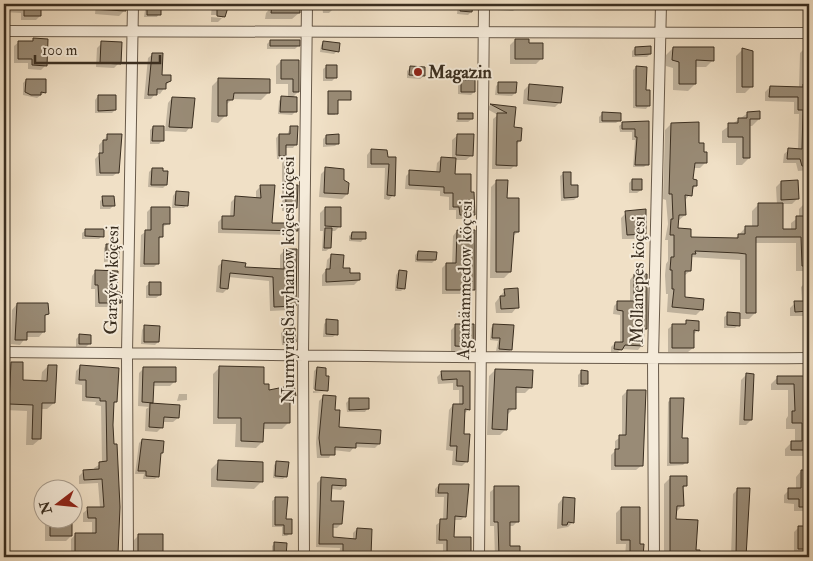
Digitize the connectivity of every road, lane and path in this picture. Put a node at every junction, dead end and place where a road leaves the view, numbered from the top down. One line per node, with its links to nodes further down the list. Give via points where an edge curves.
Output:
1 (134, 4): 6 (street, Garaýew köçesi)
2 (307, 4): 9 (street, Nurmyrat Saryhanow köçesi köçesi)
3 (484, 4): 7 (street, Agamämmedow köçesi)
4 (661, 4): 8 (street, Mollanepes köçesi)
5 (4, 31): 6 (street)
6 (133, 31): 9 (street); 12 (street, Garaýew köçesi)
7 (484, 31): 8 (street); 9 (street); 14 (street, Agamämmedow köçesi)
8 (660, 32): 10 (street); 16 (street, Mollanepes köçesi)
9 (307, 33): 13 (street, Nurmyrat Saryhanow köçesi köçesi)
10 (809, 33)
11 (4, 352): 12 (street)
12 (127, 353): 13 (street); 17 (street, Garaýew köçesi)
13 (303, 354): 14 (street); 18 (street, Nurmyrat Saryhanow köçesi köçesi)
14 (480, 358): 16 (street); 19 (street, Agamämmedow köçesi)
15 (809, 358): 16 (street)
16 (653, 359): 20 (street, Mollanepes köçesi)
17 (128, 557)
18 (304, 557)
19 (479, 557)
20 (654, 557)

